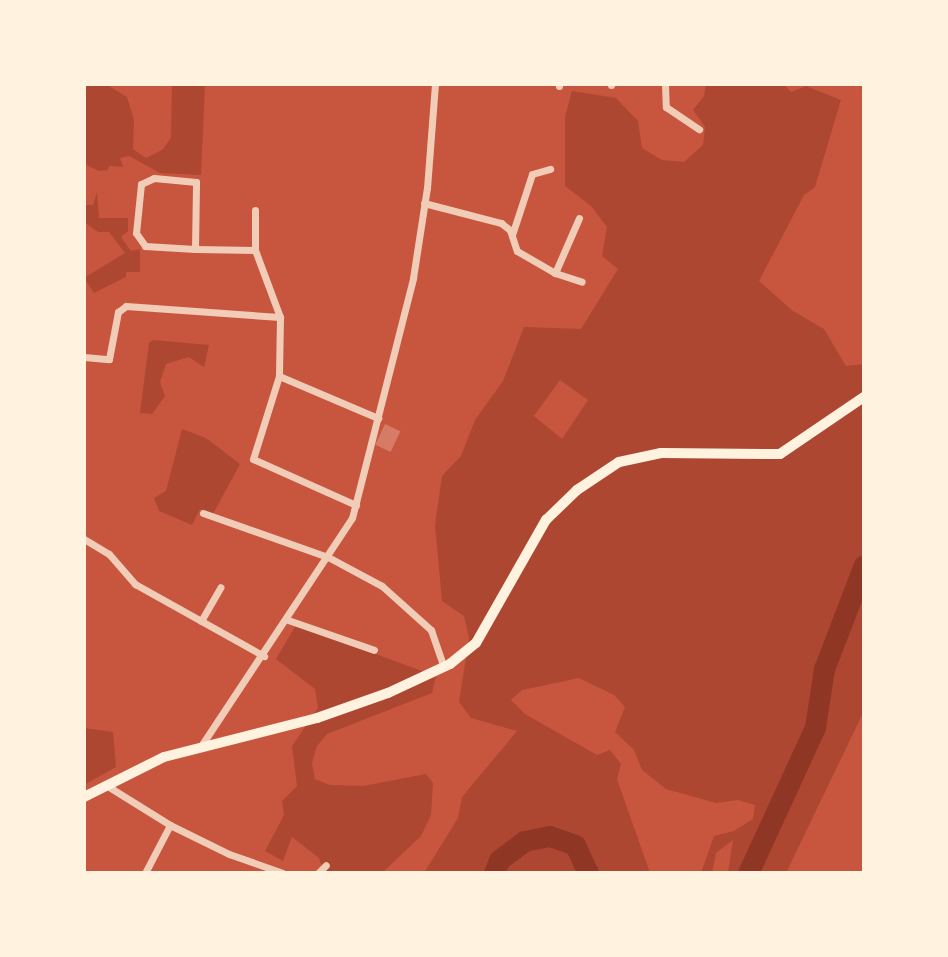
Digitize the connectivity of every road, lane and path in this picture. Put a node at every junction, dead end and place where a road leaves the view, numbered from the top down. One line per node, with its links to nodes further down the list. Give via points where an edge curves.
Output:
1 (435, 84): 5 (street)
2 (665, 84): 3 (street, via 667,107)
3 (699, 129)
4 (550, 169): 8 (street, via 532,174)
5 (424, 203): 8 (street, via 486,216); 17 (street, via 413,278)
6 (255, 210): 10 (street)
7 (579, 218): 11 (street)
8 (512, 236): 11 (street, via 517,251)
9 (195, 249): 9 (street, via 139,242 137,196 141,184 154,178 196,182); 10 (street)
10 (255, 250): 13 (street)
11 (555, 273): 12 (street)
12 (582, 282)
13 (280, 317): 14 (street, via 126,306 118,312 109,359); 15 (street)
14 (84, 357)
15 (279, 376): 17 (street); 18 (street, via 253,459)
16 (864, 397): 27 (main road, via 780,454 662,453 618,462 593,478 546,520 475,643)
17 (378, 418): 18 (street)
18 (356, 505): 21 (street, via 346,532)
19 (203, 513): 21 (street)
20 (84, 539): 24 (street, via 109,554 127,578)
21 (328, 557): 23 (street); 27 (street, via 383,586 423,620 438,640)
22 (221, 587): 24 (street)
23 (288, 620): 25 (street); 26 (street)
24 (201, 621): 26 (street)
25 (374, 650)
26 (264, 656): 28 (street)
27 (444, 667): 28 (main road, via 317,718)
28 (201, 747): 29 (main road, via 164,757)
29 (108, 787): 30 (main road); 31 (street)
30 (84, 797)
31 (170, 825): 33 (street); 34 (street, via 229,854)
32 (326, 865): 35 (street)
33 (145, 873)
34 (283, 873)
35 (318, 873)

